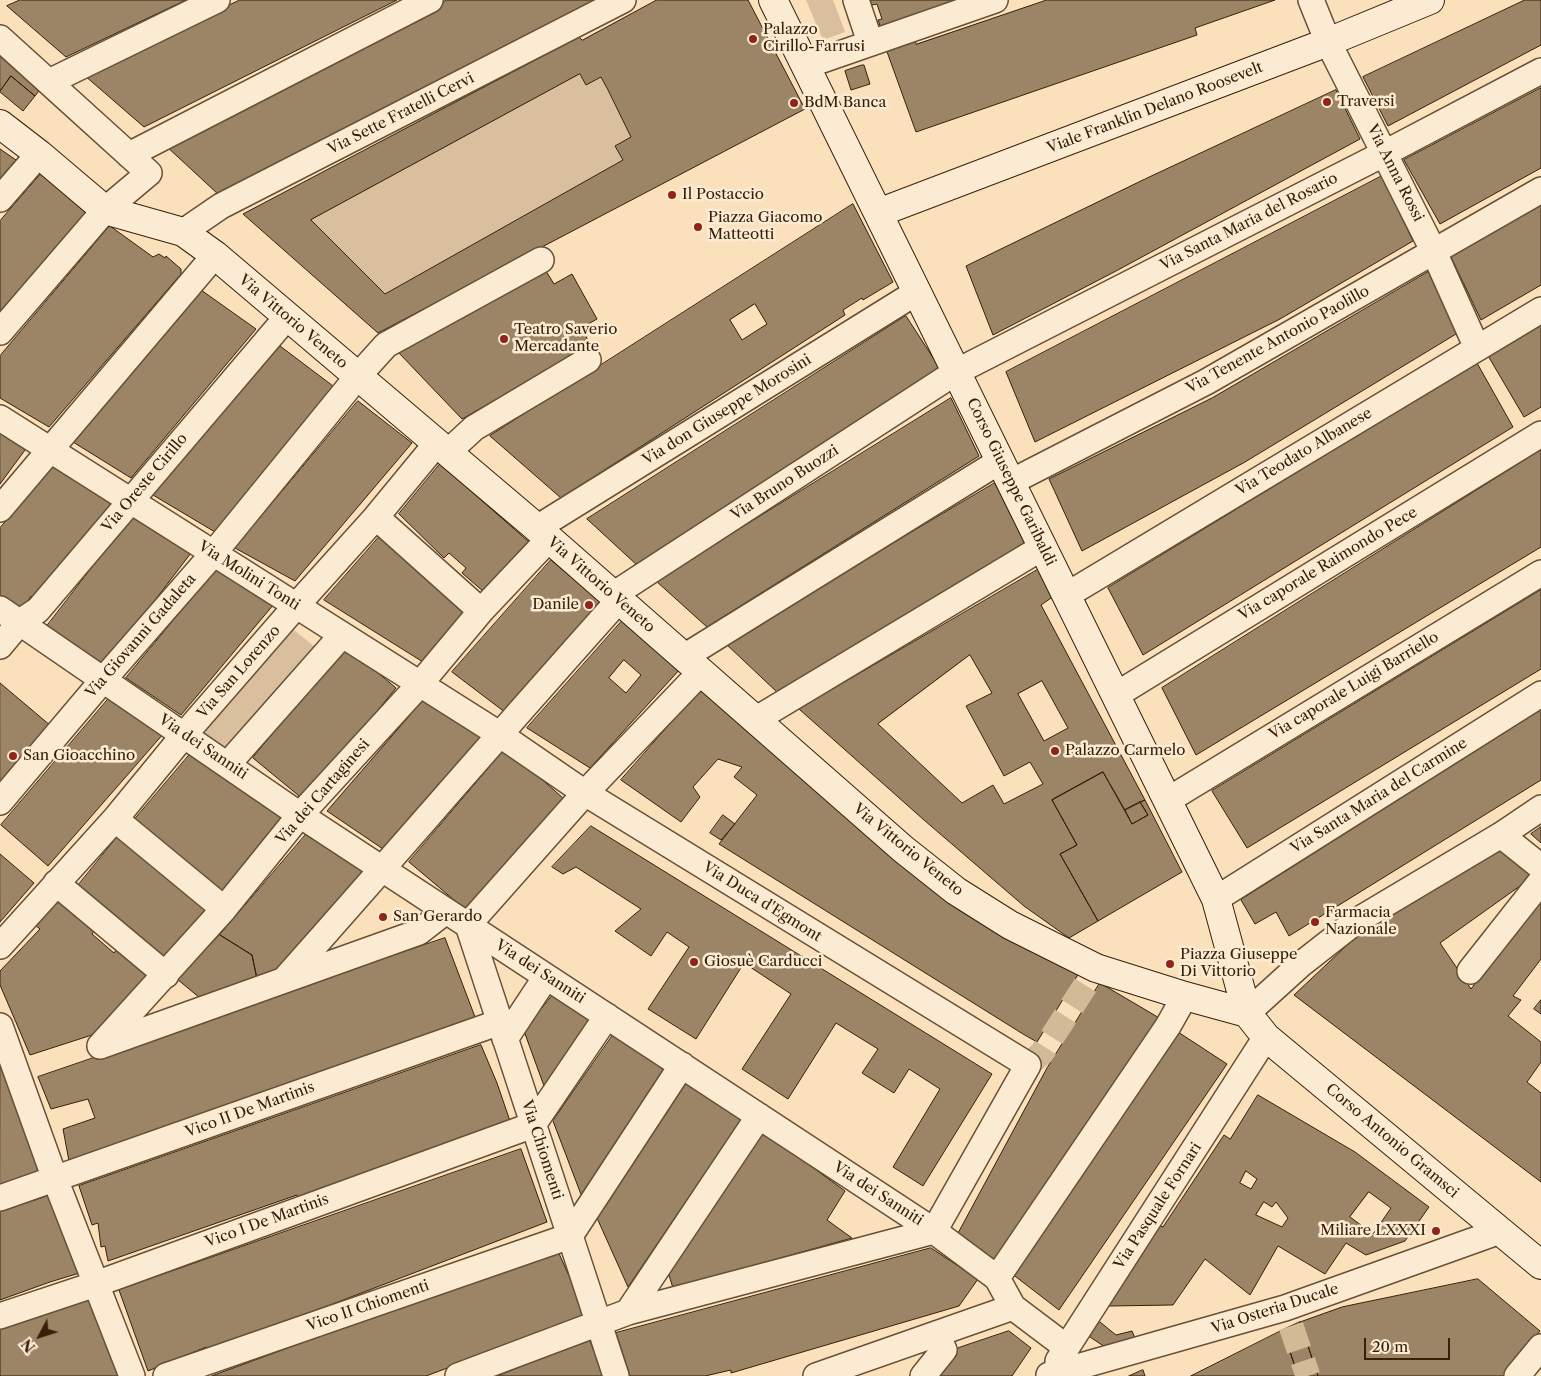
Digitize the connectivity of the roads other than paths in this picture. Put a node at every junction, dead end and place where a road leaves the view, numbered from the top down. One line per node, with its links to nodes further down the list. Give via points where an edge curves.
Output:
1 (217, 0): 14 (street)
2 (430, 0): 18 (street)
3 (623, 0): 23 (street, Via Sette Fratelli Cervi, via 221,206)
4 (773, 0): 12 (street, Corso Giuseppe Garibaldi)
5 (856, 0): 10 (street)
6 (996, 0): 10 (street)
7 (1311, 0): 11 (street, Via Anna Rossi)
8 (1430, 0): 11 (street, Viale Franklin Delano Roosevelt)
9 (0, 38): 14 (street)
10 (870, 42): 12 (street)
11 (1328, 42): 16 (street, Via Anna Rossi); 22 (street, Viale Franklin Delano Roosevelt)
12 (805, 66): 22 (street, Corso Giuseppe Garibaldi)
13 (1541, 70): 16 (street, Via Santa Maria del Rosario)
14 (49, 82): 18 (street)
15 (5, 128): 17 (street, Via Vittorio Veneto)
16 (1385, 153): 24 (street, Via Anna Rossi); 33 (street, Via Santa Maria del Rosario)
17 (38, 154): 20 (street); 21 (street, Via Vittorio Veneto)
18 (129, 155): 21 (street, via 149,172)
19 (1541, 190): 24 (street, Via Tenente Antonio Paolillo)
20 (0, 199)
21 (105, 210): 23 (street, Via Vittorio Veneto); 30 (street)
22 (878, 212): 27 (street, Corso Giuseppe Garibaldi)
23 (182, 232): 25 (street, Via Vittorio Veneto)
24 (1434, 252): 31 (street, Via Anna Rossi); 39 (street, Via Tenente Antonio Paolillo, via 1206,382)
25 (215, 255): 29 (street, Via Vittorio Veneto); 38 (street)
26 (541, 260): 34 (street, Via Giovanni Gadaleta, via 386,345)
27 (917, 292): 33 (street, Corso Giuseppe Garibaldi); 43 (street, Via don Giuseppe Morosini)
28 (1541, 310): 31 (street, Via Teodato Albanese)
29 (287, 316): 34 (street, Via Vittorio Veneto); 40 (street, Via Oreste Cirillo)
30 (0, 332)
31 (1477, 348): 47 (street, Via Teodato Albanese)
32 (588, 360): 37 (street, Via San Lorenzo)
33 (956, 372): 39 (street, Corso Giuseppe Garibaldi); 48 (street, Via Bruno Buozzi)
34 (358, 376): 37 (street, Via Vittorio Veneto); 45 (street, Via Giovanni Gadaleta)
35 (0, 418): 38 (street, Via Molini Tonti)
36 (1541, 434): 58 (street, Via caporale Raimondo Pece)
37 (443, 448): 42 (street, Via San Lorenzo); 43 (street, Via Vittorio Veneto)
38 (50, 450): 40 (street, Via Molini Tonti); 41 (street)
39 (1006, 472): 44 (street, Corso Giuseppe Garibaldi); 55 (street, Via Tenente Antonio Paolillo)
40 (130, 500): 45 (street, Via Molini Tonti); 52 (street, Via Oreste Cirillo, via 38,610)
41 (0, 509)
42 (376, 517): 49 (street, Via San Lorenzo); 51 (street)
43 (543, 534): 48 (street, Via Vittorio Veneto); 51 (street, Via dei Cartaginesi)
44 (1043, 547): 47 (street, Corso Giuseppe Garibaldi); 60 (street)
45 (213, 554): 49 (street, Via Molini Tonti); 56 (street, Via Giovanni Gadaleta)
46 (1541, 572): 65 (street, Via caporale Luigi Barriello)
47 (1067, 595): 58 (street, Corso Giuseppe Garibaldi)
48 (616, 598): 55 (street, Via Vittorio Veneto); 61 (street, Via Bruno Buozzi)
49 (296, 606): 53 (street, Via Molini Tonti); 62 (street, Via San Lorenzo)
50 (0, 609): 52 (street, Via dei Sanniti)
51 (481, 611): 57 (street, Via dei Cartaginesi)
52 (20, 622): 54 (street, Via Oreste Cirillo); 56 (street, Via dei Sanniti)
53 (342, 635): 57 (street, Via Molini Tonti); 63 (street)
54 (0, 646)
55 (692, 665): 60 (street, Via Vittorio Veneto); 64 (street, Via Tenente Antonio Paolillo)
56 (103, 680): 62 (street, Via dei Sanniti); 66 (street, Via Giovanni Gadaleta)
57 (420, 684): 61 (street, Via Molini Tonti); 68 (street, Via dei Cartaginesi)
58 (1116, 694): 65 (street, Corso Giuseppe Garibaldi)
59 (1541, 694): 75 (street, Via Santa Maria del Carmine)
60 (755, 720): 84 (street, Via Vittorio Veneto, via 903,849 1010,926 1093,973)
61 (499, 734): 64 (street, Via Duca d'Egmont); 72 (street, Via Bruno Buozzi)
62 (184, 735): 63 (street, Via dei Sanniti); 69 (street, Via San Lorenzo)
63 (228, 764): 68 (street, Via dei Sanniti)
64 (585, 793): 78 (street, Via Tenente Antonio Paolillo); 95 (street, Via Duca d'Egmont, via 1028,1066)
65 (1168, 800): 75 (street, Corso Giuseppe Garibaldi)
66 (0, 802)
67 (1541, 808): 70 (street)
68 (300, 815): 72 (street, Via dei Sanniti); 76 (street, Via dei Cartaginesi)
69 (115, 819): 74 (street, Via San Lorenzo); 76 (street)
70 (1501, 835): 71 (street); 85 (street, via 1355,922 1300,965)
71 (1541, 866)
72 (383, 869): 77 (street, Via dei Sanniti); 83 (street, Via Bruno Buozzi)
73 (1541, 881): 80 (street)
74 (56, 884): 79 (street, Via San Lorenzo); 81 (street)
75 (1216, 899): 85 (street)
76 (224, 909): 81 (street, Via dei Cartaginesi)
77 (446, 911): 78 (street, Via dei Sanniti); 83 (street, via 419,932)
78 (468, 924): 82 (street, Via dei Sanniti); 88 (street, Via Chiomenti)
79 (0, 946)
80 (1470, 971)
81 (166, 975): 83 (street, Via dei Cartaginesi, via 100,1046)
82 (546, 977): 86 (street, Via dei Sanniti); 88 (street)
83 (284, 980)
84 (1185, 996): 85 (street); 99 (street)
85 (1247, 1013): 89 (street, Corso Antonio Gramsci)
86 (607, 1016): 90 (street, Via dei Sanniti); 92 (street)
87 (0, 1026): 93 (street)
88 (502, 1030): 92 (street, Via Chiomenti); 93 (street, Vico II De Martinis)
89 (1266, 1037): 96 (street, Corso Antonio Gramsci); 106 (street, Via Pasquale Fornari)
90 (682, 1066): 91 (street, Via dei Sanniti); 97 (street)
91 (759, 1116): 95 (street, Via dei Sanniti); 102 (street)
92 (533, 1125): 97 (street, Via Chiomenti); 100 (street, Vico I De Martinis)
93 (55, 1180): 94 (street, Vico II De Martinis); 100 (street)
94 (0, 1198)
95 (934, 1231): 99 (street, Via dei Sanniti); 102 (street)
96 (1500, 1231): 98 (street, Corso Antonio Gramsci); 108 (street, Via Osteria Ducale, via 1288,1317)
97 (570, 1236): 104 (street, Via Chiomenti); 110 (street, Vico II Chiomenti)
98 (1541, 1265)
99 (997, 1278): 101 (street, Via dei Sanniti)
100 (96, 1284): 103 (street, Vico I De Martinis); 109 (street)
101 (1013, 1307): 105 (street); 106 (street, Via dei Sanniti)
102 (628, 1312): 104 (street)
103 (0, 1316)
104 (599, 1324): 111 (street); 112 (street, Via Chiomenti)
105 (937, 1334): 113 (street); 114 (street, via 944,1350)
106 (1066, 1347): 108 (street, Via Pasquale Fornari)
107 (1541, 1347): 115 (street)
108 (1048, 1375)
109 (132, 1376)
110 (166, 1376)
111 (458, 1376)
112 (616, 1376)
113 (816, 1376)
114 (922, 1376)
115 (1517, 1376)

